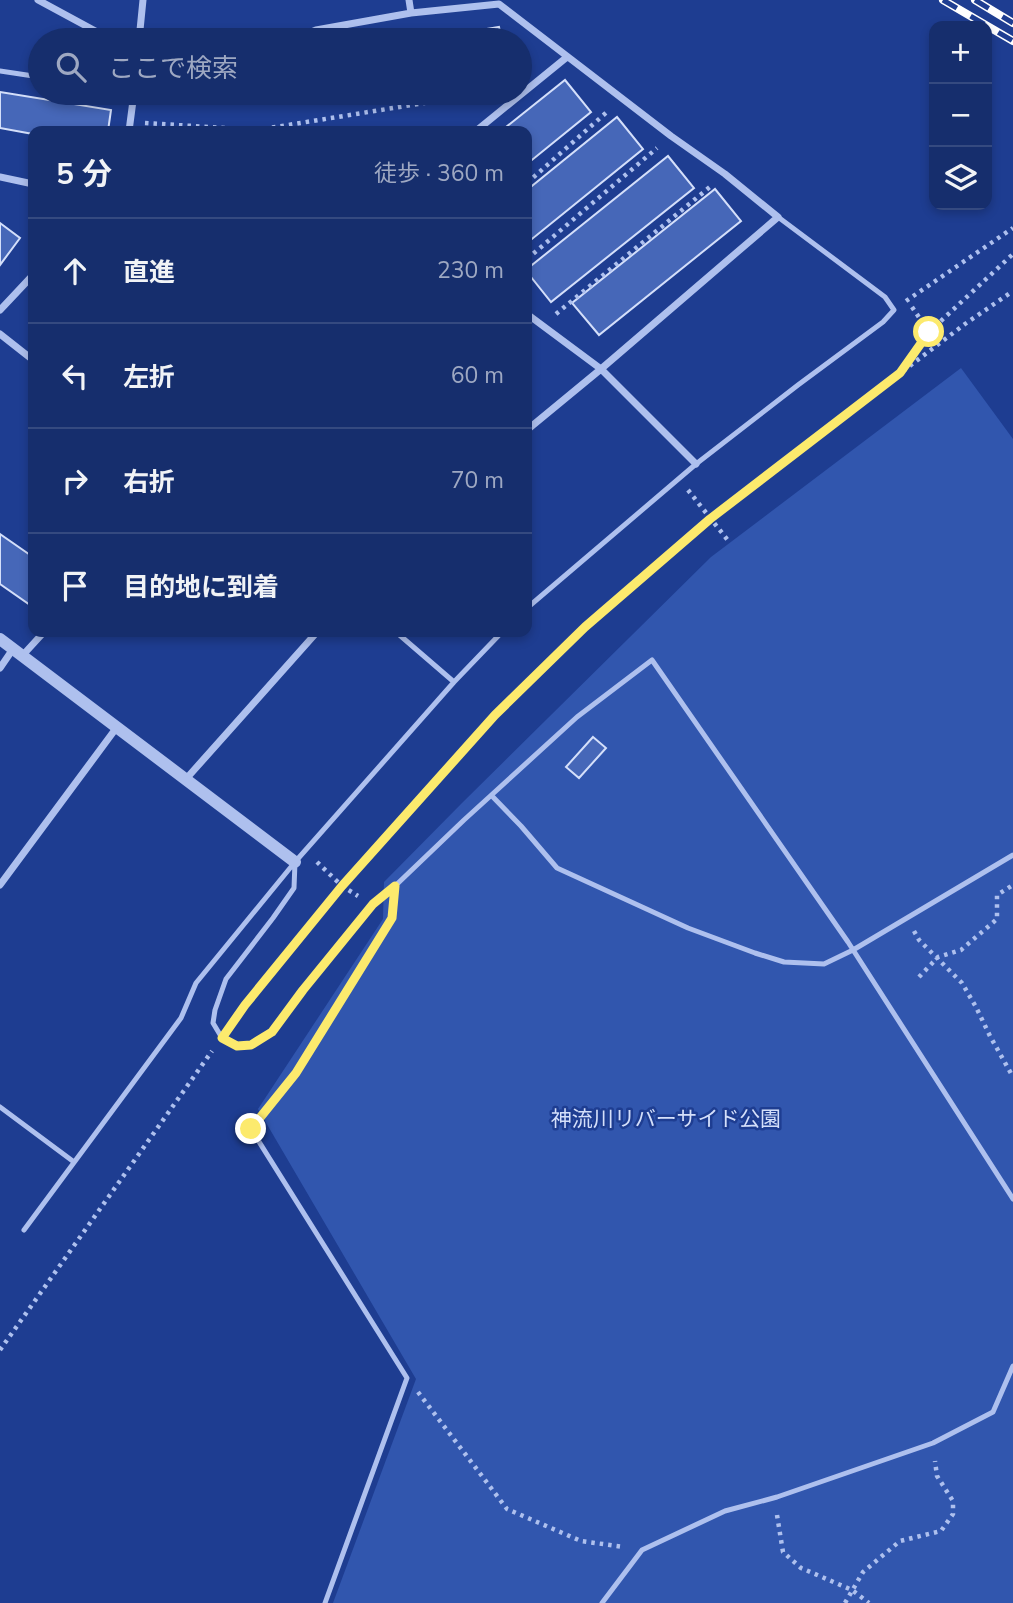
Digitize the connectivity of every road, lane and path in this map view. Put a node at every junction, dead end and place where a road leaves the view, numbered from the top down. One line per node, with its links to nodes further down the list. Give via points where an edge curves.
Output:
1 (38, 0): 5 (street)
2 (143, 0): 6 (street)
3 (409, 0): 4 (street)
4 (411, 13): 7 (street); 8 (street, via 499,4)
5 (90, 28)
6 (140, 28)
7 (327, 28)
8 (530, 28)
9 (532, 30): 10 (street)
10 (567, 57): 13 (street); 14 (street)
11 (0, 71): 12 (lane)
12 (28, 74)
13 (532, 85)
14 (622, 99): 23 (street); 26 (path)
15 (132, 105): 18 (street)
16 (412, 105): 21 (path)
17 (508, 105): 22 (street)
18 (130, 122): 19 (street); 20 (path)
19 (130, 126)
20 (194, 126)
21 (282, 126)
22 (482, 126)
23 (671, 136): 24 (street); 31 (path)
24 (725, 174): 28 (street); 38 (path)
25 (0, 177): 27 (street)
26 (532, 179)
27 (28, 183)
28 (778, 217): 36 (lane, via 885,297); 42 (street)
29 (1013, 228): 34 (path)
30 (1013, 254): 39 (path)
31 (532, 255)
32 (28, 280): 35 (street)
33 (1013, 291): 43 (path)
34 (907, 301): 36 (path); 39 (path)
35 (0, 310)
36 (894, 310): 45 (lane)
37 (532, 318): 38 (street)
38 (542, 325): 42 (street)
39 (929, 332): 43 (path)
40 (0, 334): 41 (street)
41 (28, 356)
42 (601, 369): 44 (street); 45 (street)
43 (900, 373): 47 (path)
44 (532, 426)
45 (696, 464): 46 (lane)
46 (679, 478): 47 (path); 49 (lane)
47 (710, 519): 48 (path); 66 (path, via 585,627 495,715)
48 (730, 543)
49 (532, 604)
50 (37, 637): 55 (street)
51 (313, 637): 59 (street)
52 (402, 637): 57 (lane)
53 (497, 637): 57 (lane)
54 (0, 639): 55 (street)
55 (17, 652): 56 (street); 58 (street)
56 (0, 668)
57 (454, 682): 61 (lane)
58 (117, 727): 59 (street); 64 (street)
59 (186, 779): 63 (street)
60 (492, 796): 67 (lane); 69 (lane, via 557,868 688,928 784,962 824,964); 69 (lane, via 577,717 652,660)
61 (306, 851): 63 (lane); 66 (path)
62 (1013, 855): 68 (lane)
63 (295, 862): 72 (lane, via 294,888 226,979 213,1023); 75 (lane, via 196,983 181,1018)
64 (0, 885)
65 (1013, 885): 70 (path, via 997,895 997,919 961,950)
66 (342, 886): 72 (path)
67 (395, 886): 72 (lane, via 373,904 272,1032 251,1045 237,1046); 80 (lane, via 392,918 296,1073 251,1129)
68 (907, 918): 69 (lane); 70 (path, via 919,940)
69 (853, 950): 76 (lane)
70 (938, 957): 71 (path); 73 (path, via 962,983)
71 (919, 977)
72 (222, 1038): 78 (path)
73 (1013, 1077)
74 (0, 1107): 75 (lane)
75 (74, 1162): 77 (lane)
76 (1013, 1199)
77 (24, 1230)
78 (0, 1350)
79 (1013, 1366): 81 (lane, via 993,1412)
80 (407, 1378): 83 (path, via 507,1509 581,1541); 85 (lane)
81 (933, 1443): 82 (lane); 84 (path, via 937,1476 953,1500 953,1514 941,1531 900,1541 863,1572)
82 (777, 1497): 83 (lane, via 725,1511); 84 (path, via 783,1552 801,1568)
83 (642, 1550): 86 (lane)
84 (852, 1590): 87 (path); 88 (path)
85 (326, 1603)
86 (601, 1603)
87 (845, 1603)
88 (869, 1603)

